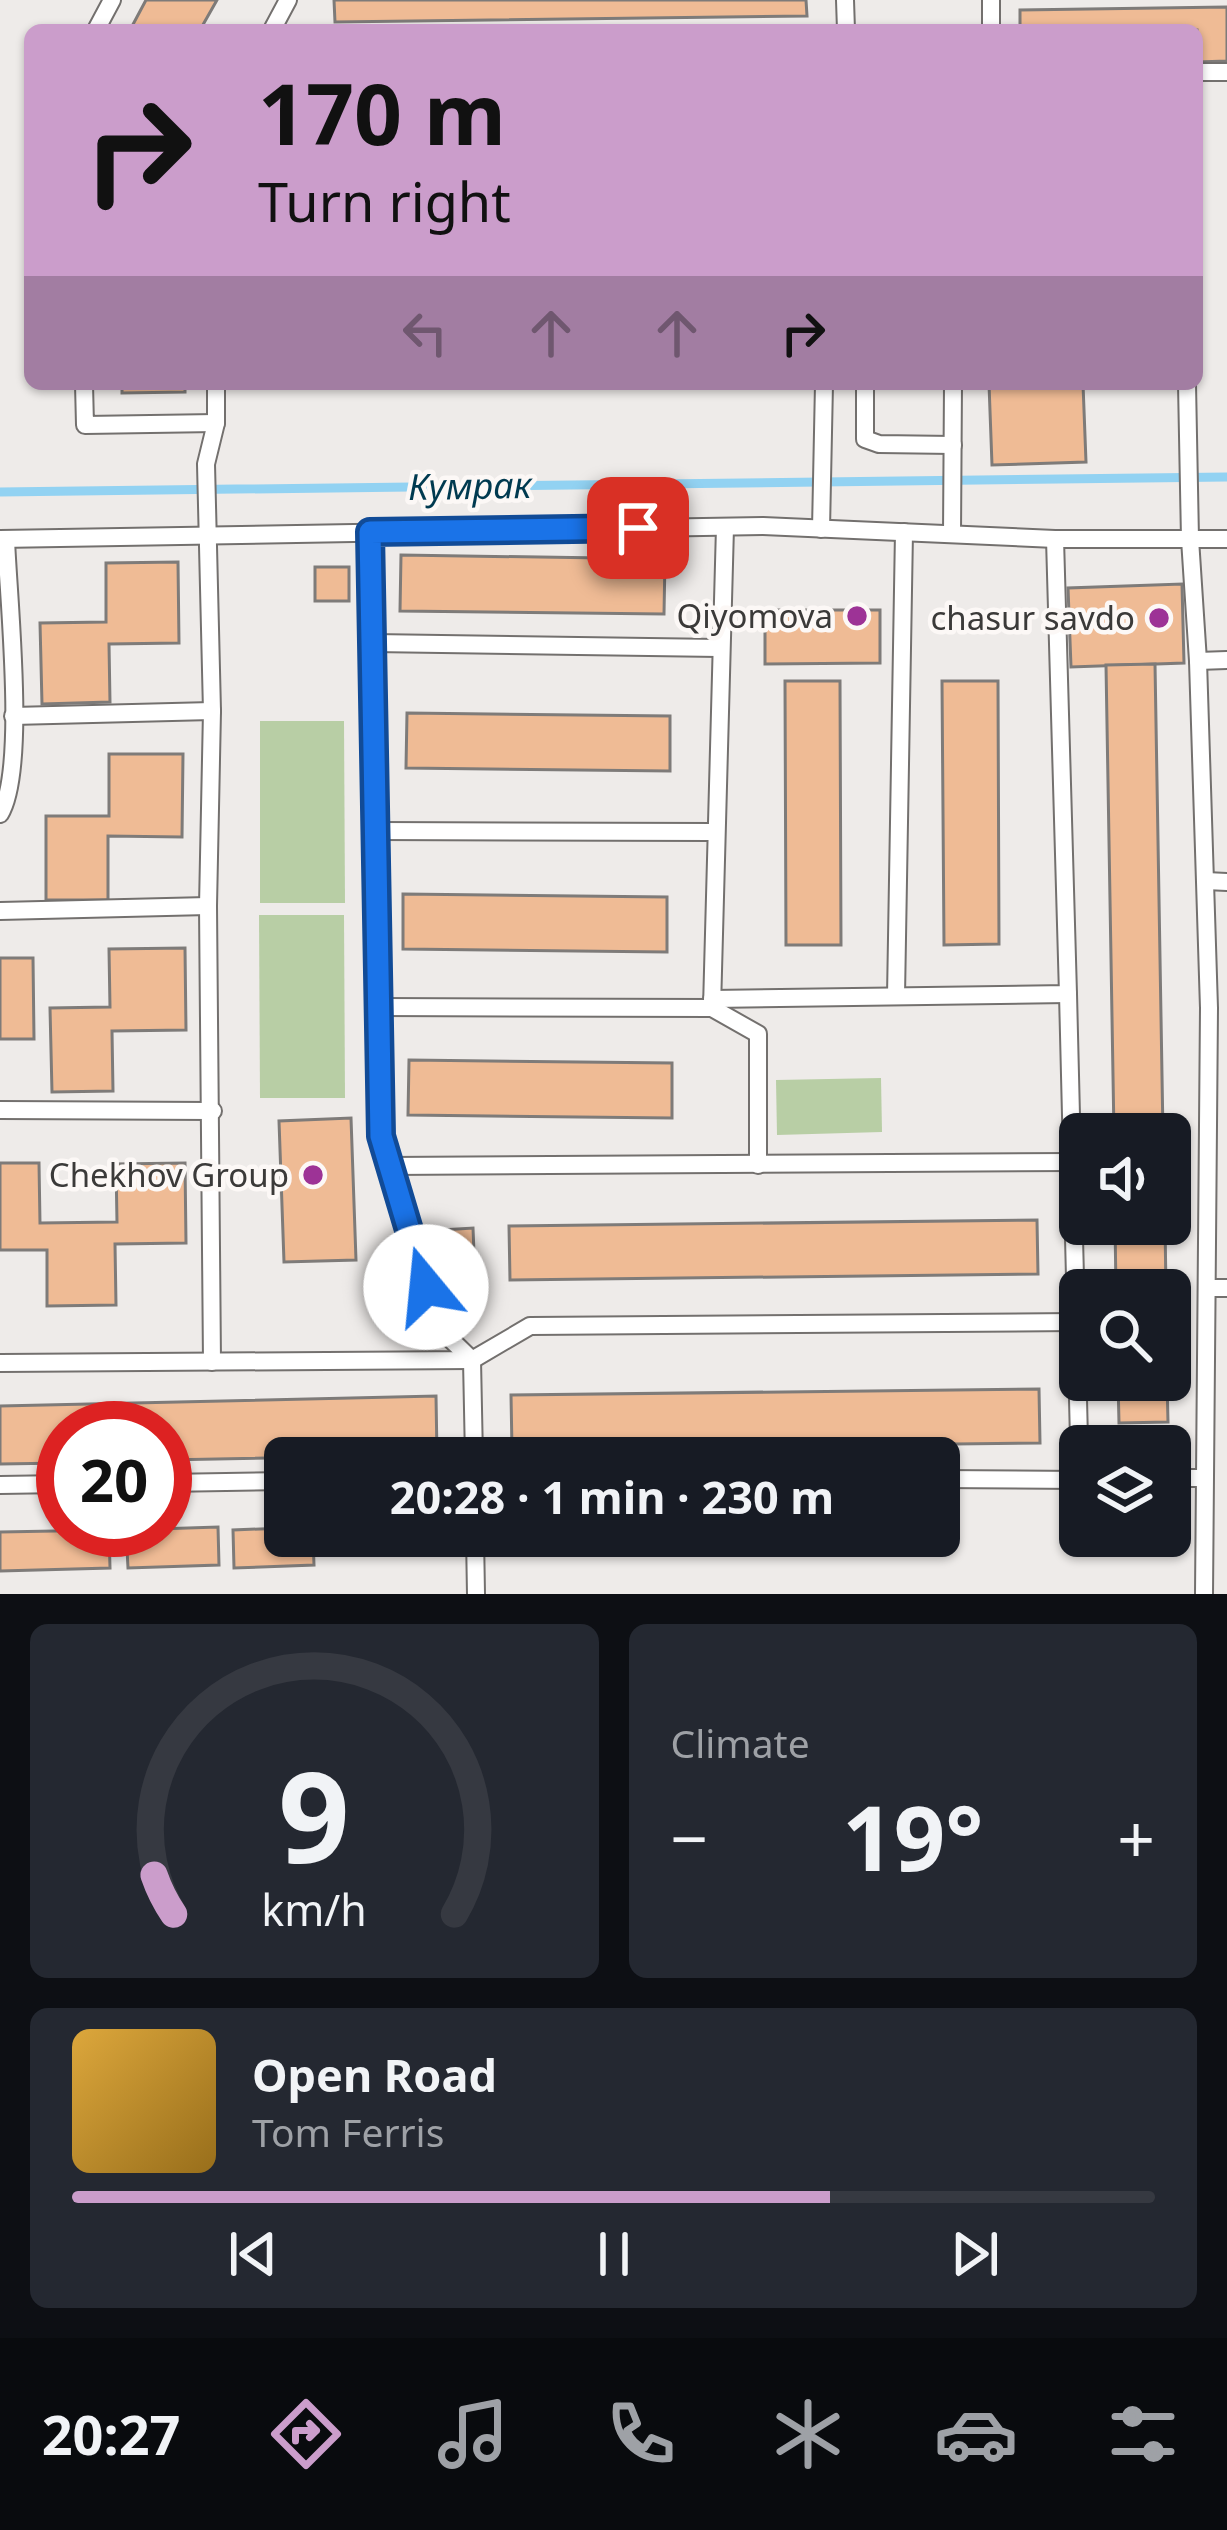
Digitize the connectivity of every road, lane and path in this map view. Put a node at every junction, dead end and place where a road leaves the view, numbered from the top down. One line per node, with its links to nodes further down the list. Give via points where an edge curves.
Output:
1 (84, 390): 7 (lane, via 86,425)
2 (216, 390): 7 (lane)
3 (824, 390): 10 (lane)
4 (865, 390): 8 (lane, via 865,439)
5 (953, 390): 8 (lane)
6 (1187, 390): 17 (lane)
7 (216, 423): 14 (lane, via 206,464)
8 (952, 445): 13 (lane)
9 (725, 527): 10 (lane); 11 (lane); 20 (lane)
10 (821, 529): 12 (lane)
11 (370, 532): 14 (lane); 19 (lane)
12 (904, 532): 13 (lane); 33 (lane)
13 (952, 534): 15 (lane)
14 (207, 535): 16 (lane); 23 (lane)
15 (1055, 538): 17 (lane); 32 (lane)
16 (3, 539): 24 (lane)
17 (1190, 539): 18 (lane); 22 (lane)
18 (1227, 539)
19 (373, 643): 20 (lane); 26 (lane)
20 (719, 648): 27 (lane)
21 (1227, 660): 22 (lane)
22 (1198, 661): 28 (lane)
23 (212, 711): 24 (lane); 30 (lane)
24 (13, 716): 25 (lane, via 15,752)
25 (0, 814)
26 (376, 831): 27 (lane); 35 (lane)
27 (716, 832): 34 (lane)
28 (1206, 881): 29 (lane); 36 (lane)
29 (1227, 882)
30 (208, 906): 31 (lane); 38 (lane)
31 (0, 911)
32 (1069, 994): 33 (lane); 39 (lane)
33 (896, 996): 34 (lane)
34 (712, 1004): 35 (lane); 44 (lane, via 758,1034)
35 (379, 1007): 43 (lane, via 381,1136)
36 (1218, 1008): 40 (lane)
37 (0, 1110): 38 (lane)
38 (213, 1112): 49 (lane)
39 (1071, 1113)
40 (1208, 1115): 41 (lane); 45 (lane)
41 (1227, 1115)
42 (1059, 1162): 44 (lane)
43 (389, 1166): 44 (lane); 48 (lane, via 438,1328)
44 (758, 1166)
45 (1208, 1288): 46 (lane); 53 (lane)
46 (1227, 1288)
47 (1059, 1322): 48 (lane, via 530,1326)
48 (472, 1360): 49 (lane); 51 (lane)
49 (212, 1362): 50 (lane)
50 (0, 1363)
51 (474, 1437)
52 (1191, 1478): 53 (lane)
53 (1203, 1478): 62 (lane)
54 (960, 1479): 55 (lane)
55 (1059, 1480)
56 (264, 1481): 57 (lane)
57 (192, 1483)
58 (36, 1484): 59 (lane)
59 (0, 1485)
60 (475, 1557): 61 (lane)
61 (476, 1594)
62 (1204, 1594)

